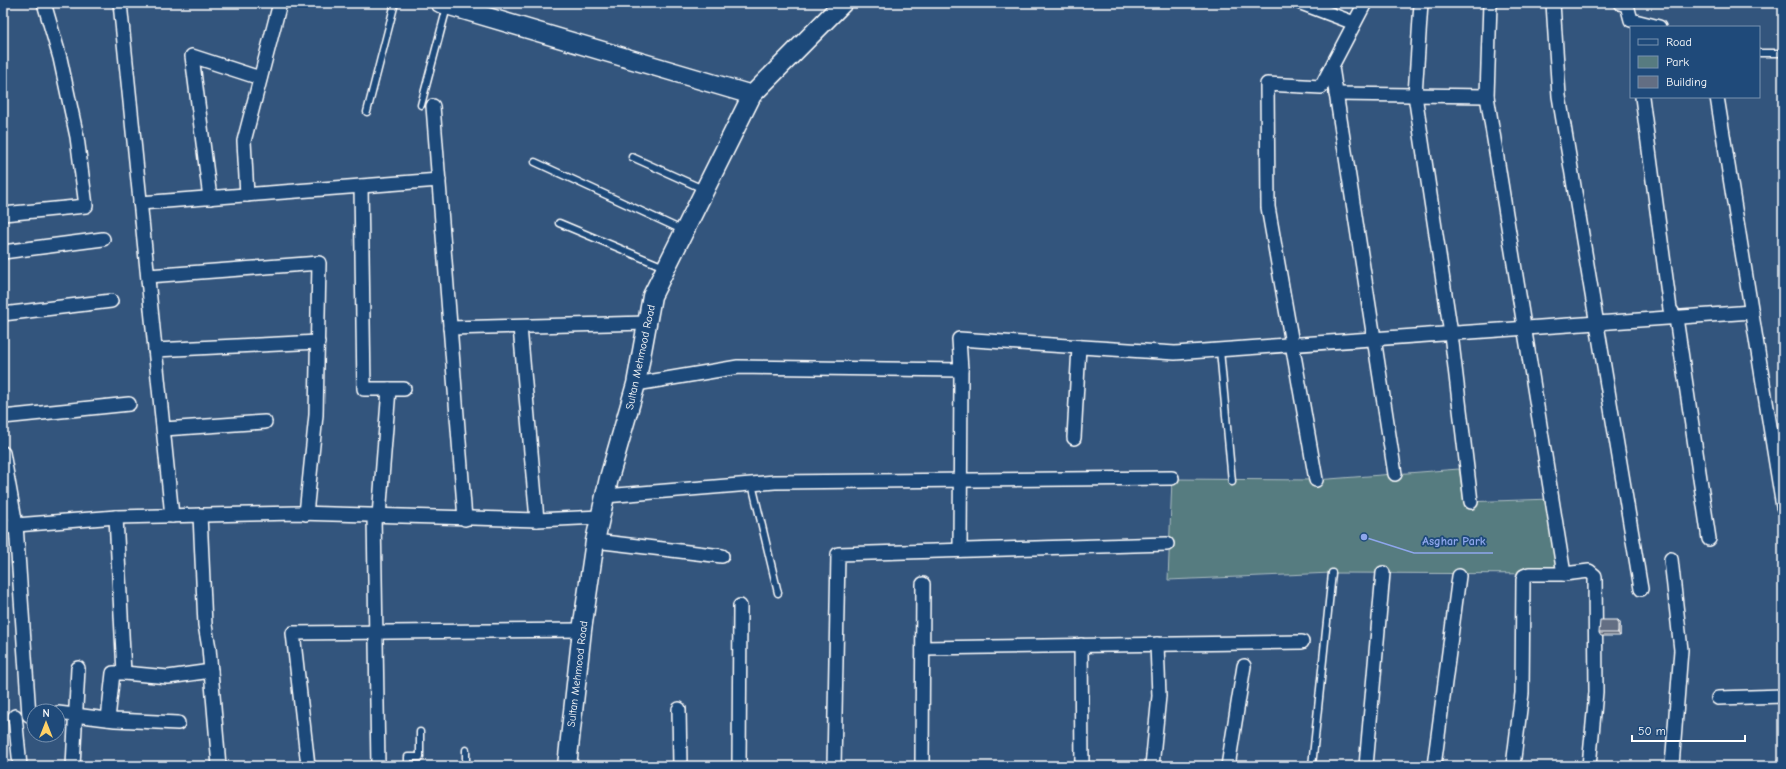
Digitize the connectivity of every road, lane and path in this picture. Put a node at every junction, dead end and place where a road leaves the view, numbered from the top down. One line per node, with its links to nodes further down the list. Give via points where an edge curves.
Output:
1 (44, 3): 36 (street, via 60,58 77,137 86,206)
2 (120, 3): 35 (street)
3 (280, 3): 19 (street)
4 (395, 3): 27 (lane)
5 (843, 3): 21 (street, Sultan Mehmood Road)
6 (1301, 3): 13 (street)
7 (1365, 3): 13 (street)
8 (1420, 3): 22 (street)
9 (1490, 3): 23 (street)
10 (1552, 3): 47 (street, via 1559,96)
11 (1620, 3): 14 (street, via 1627,5)
12 (444, 4): 21 (street); 26 (lane)
13 (1354, 23): 18 (street)
14 (1632, 24): 15 (street)
15 (1650, 26)
16 (1760, 53): 17 (lane)
17 (1783, 53)
18 (1332, 67): 20 (street); 55 (street, via 1321,87 1267,84 1268,207)
19 (260, 78): 33 (street, via 244,141); 34 (street, via 192,56)
20 (1336, 94): 22 (street); 53 (street)
21 (752, 95): 32 (street, Sultan Mehmood Road)
22 (1415, 95): 23 (street); 52 (street)
23 (1487, 96): 51 (street)
24 (1642, 98): 46 (street, via 1670,310)
25 (1717, 98): 44 (street)
26 (427, 105): 30 (street)
27 (366, 112)
28 (632, 157): 32 (lane)
29 (535, 162): 38 (lane)
30 (439, 180): 31 (street); 50 (street)
31 (361, 186): 33 (street); 61 (street, via 364,389)
32 (705, 190): 38 (street, Sultan Mehmood Road)
33 (247, 195): 34 (street)
34 (210, 198): 35 (street)
35 (140, 203): 42 (street)
36 (3, 214)
37 (559, 223): 41 (lane)
38 (684, 231): 41 (street, Sultan Mehmood Road)
39 (103, 239): 40 (street)
40 (3, 252)
41 (666, 268): 48 (street, Sultan Mehmood Road, via 652,296)
42 (148, 276): 54 (street, via 320,263); 57 (street)
43 (111, 301): 45 (street)
44 (1752, 312): 46 (street); 77 (street)
45 (3, 314)
46 (1676, 318): 47 (street); 88 (street)
47 (1598, 323): 51 (street); 99 (street)
48 (647, 324): 49 (street); 60 (street, Sultan Mehmood Road)
49 (520, 327): 50 (street); 85 (street)
50 (450, 328): 84 (street)
51 (1524, 328): 52 (street); 96 (street)
52 (1451, 334): 53 (street); 76 (street)
53 (1374, 339): 55 (street); 69 (street)
54 (318, 342): 57 (street); 78 (street, via 316,414)
55 (1292, 345): 58 (street); 72 (street)
56 (1079, 347): 58 (street, via 1175,353); 59 (street, via 959,339); 67 (street)
57 (156, 350): 66 (street)
58 (1220, 350): 73 (lane)
59 (961, 370): 60 (street, via 738,367); 71 (street)
60 (636, 384): 75 (street, Sultan Mehmood Road)
61 (390, 389): 62 (street); 81 (street)
62 (404, 389)
63 (129, 404): 64 (street)
64 (3, 417)
65 (265, 422): 66 (street)
66 (164, 429): 80 (street)
67 (1074, 438)
68 (3, 453): 86 (street)
69 (1395, 474)
70 (1172, 478): 71 (street)
71 (961, 480): 74 (street); 91 (street)
72 (1316, 480)
73 (1232, 482)
74 (752, 484): 75 (street); 100 (lane)
75 (605, 496): 83 (street, Sultan Mehmood Road)
76 (1471, 502)
77 (1783, 507)
78 (306, 514): 79 (street); 81 (street)
79 (200, 515): 80 (street); 110 (street, via 205,625)
80 (172, 516): 82 (street)
81 (377, 516): 84 (street); 103 (street)
82 (116, 517): 86 (street); 111 (street)
83 (600, 517): 85 (street); 89 (street, Sultan Mehmood Road)
84 (465, 519): 85 (street)
85 (536, 520)
86 (16, 525): 87 (street); 114 (street)
87 (3, 528)
88 (1710, 539)
89 (595, 541): 92 (street); 102 (street, Sultan Mehmood Road)
90 (1167, 544): 91 (street)
91 (960, 550): 134 (street, via 838,554)
92 (722, 556)
93 (1671, 559): 144 (street, via 1681,650)
94 (1332, 573): 139 (lane)
95 (1383, 573): 140 (street)
96 (1564, 574): 142 (street, via 1524,576 1522,693); 143 (street, via 1589,571 1595,576 1596,692)
97 (1459, 576): 141 (street)
98 (923, 584): 107 (street)
99 (1641, 589)
100 (778, 593)
101 (740, 606): 133 (street)
102 (582, 630): 103 (street); 131 (street, Sultan Mehmood Road)
103 (376, 633): 127 (street, via 293,633); 128 (street)
104 (1302, 642): 105 (street)
105 (1157, 644): 106 (street); 137 (street, via 1159,696)
106 (1081, 645): 107 (street); 136 (street)
107 (923, 648): 135 (street)
108 (1244, 666): 138 (street)
109 (78, 668): 118 (street)
110 (211, 671): 111 (street, via 168,677); 126 (street)
111 (124, 673): 120 (street, via 112,673)
112 (1783, 696): 113 (street)
113 (1718, 698)
114 (31, 703)
115 (679, 709): 132 (street)
116 (66, 714): 118 (street)
117 (26, 715): 119 (street)
118 (75, 715): 120 (street); 125 (street)
119 (9, 716): 124 (street)
120 (108, 719): 121 (street)
121 (178, 722)
122 (420, 732): 129 (lane, via 420,757 408,757)
123 (466, 750): 130 (lane)
124 (20, 766)
125 (73, 766)
126 (219, 766)
127 (308, 766)
128 (378, 766)
129 (408, 766)
130 (466, 766)
131 (567, 766)
132 (680, 766)
133 (738, 766)
134 (834, 766)
135 (922, 766)
136 (1082, 766)
137 (1152, 766)
138 (1228, 766)
139 (1312, 766)
140 (1366, 766)
141 (1434, 766)
142 (1513, 766)
143 (1590, 766)
144 (1672, 766)

